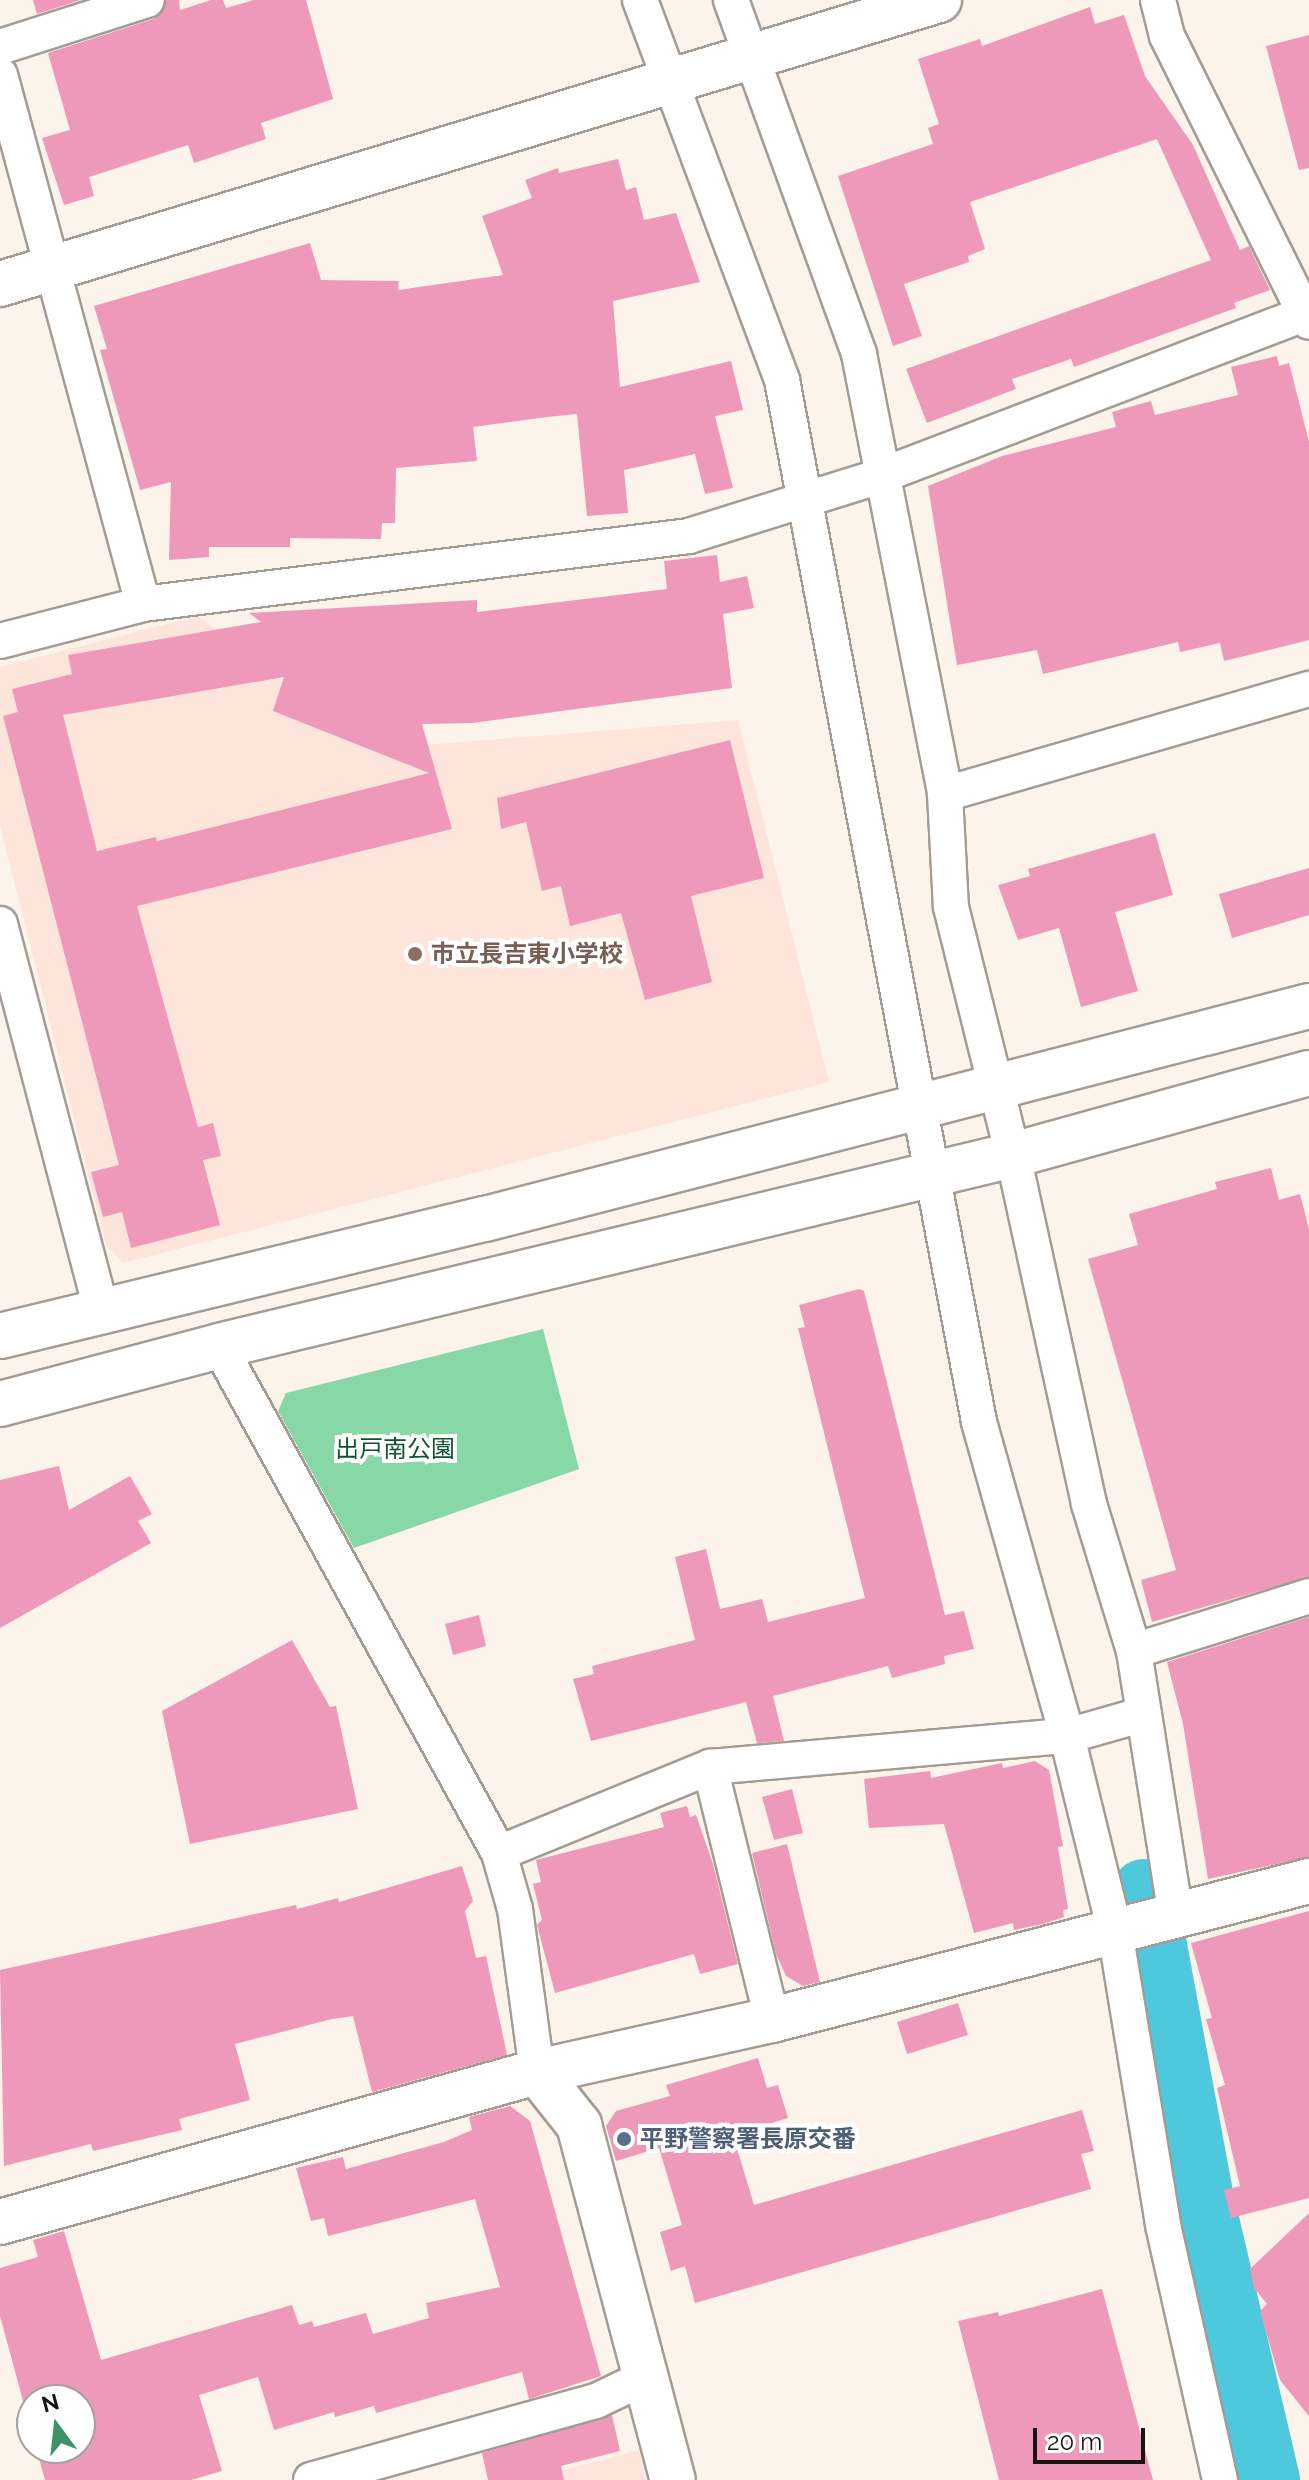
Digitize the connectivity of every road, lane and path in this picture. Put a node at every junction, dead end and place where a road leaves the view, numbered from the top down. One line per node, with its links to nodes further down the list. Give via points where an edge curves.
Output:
1 (640, 0): 9 (street)
2 (731, 0): 7 (street)
3 (939, 0): 7 (street)
4 (1158, 0): 12 (street, via 1167,36)
5 (141, 1): 6 (street)
6 (0, 47)
7 (750, 54): 9 (street); 13 (street, via 859,354)
8 (0, 75): 10 (street)
9 (669, 78): 10 (street); 14 (street, via 782,380)
10 (51, 269): 11 (street); 15 (street)
11 (0, 284)
12 (1308, 316): 13 (street)
13 (880, 476): 14 (street); 18 (street)
14 (803, 502): 15 (street, via 689,536); 23 (street)
15 (143, 604): 16 (street)
16 (0, 641)
17 (1309, 689): 18 (street)
18 (945, 794): 22 (street, via 951,907)
19 (0, 924): 26 (street)
20 (1309, 1006): 22 (street)
21 (1309, 1073): 24 (street)
22 (997, 1089): 23 (street); 24 (street)
23 (917, 1109): 25 (street); 26 (street)
24 (1013, 1155): 25 (street); 31 (street, via 1089,1504)
25 (928, 1175): 28 (street); 33 (street, via 979,1422)
26 (102, 1312): 27 (street)
27 (0, 1336)
28 (219, 1346): 29 (street); 35 (street)
29 (0, 1404)
30 (1309, 1596): 31 (street)
31 (1134, 1651): 32 (street)
32 (1144, 1714): 33 (street); 37 (street)
33 (1067, 1736): 34 (street); 38 (street)
34 (710, 1767): 35 (street); 39 (street)
35 (499, 1853): 40 (street, via 515,1909)
36 (1309, 1881): 37 (street)
37 (1176, 1916): 38 (street)
38 (1115, 1931): 39 (street); 45 (street, via 1163,2225)
39 (772, 2020): 40 (street)
40 (537, 2072): 41 (street); 42 (street, via 579,2125)
41 (0, 2222)
42 (646, 2377): 43 (street, via 596,2401); 44 (street)
43 (311, 2480)
44 (673, 2480)
45 (1220, 2480)

